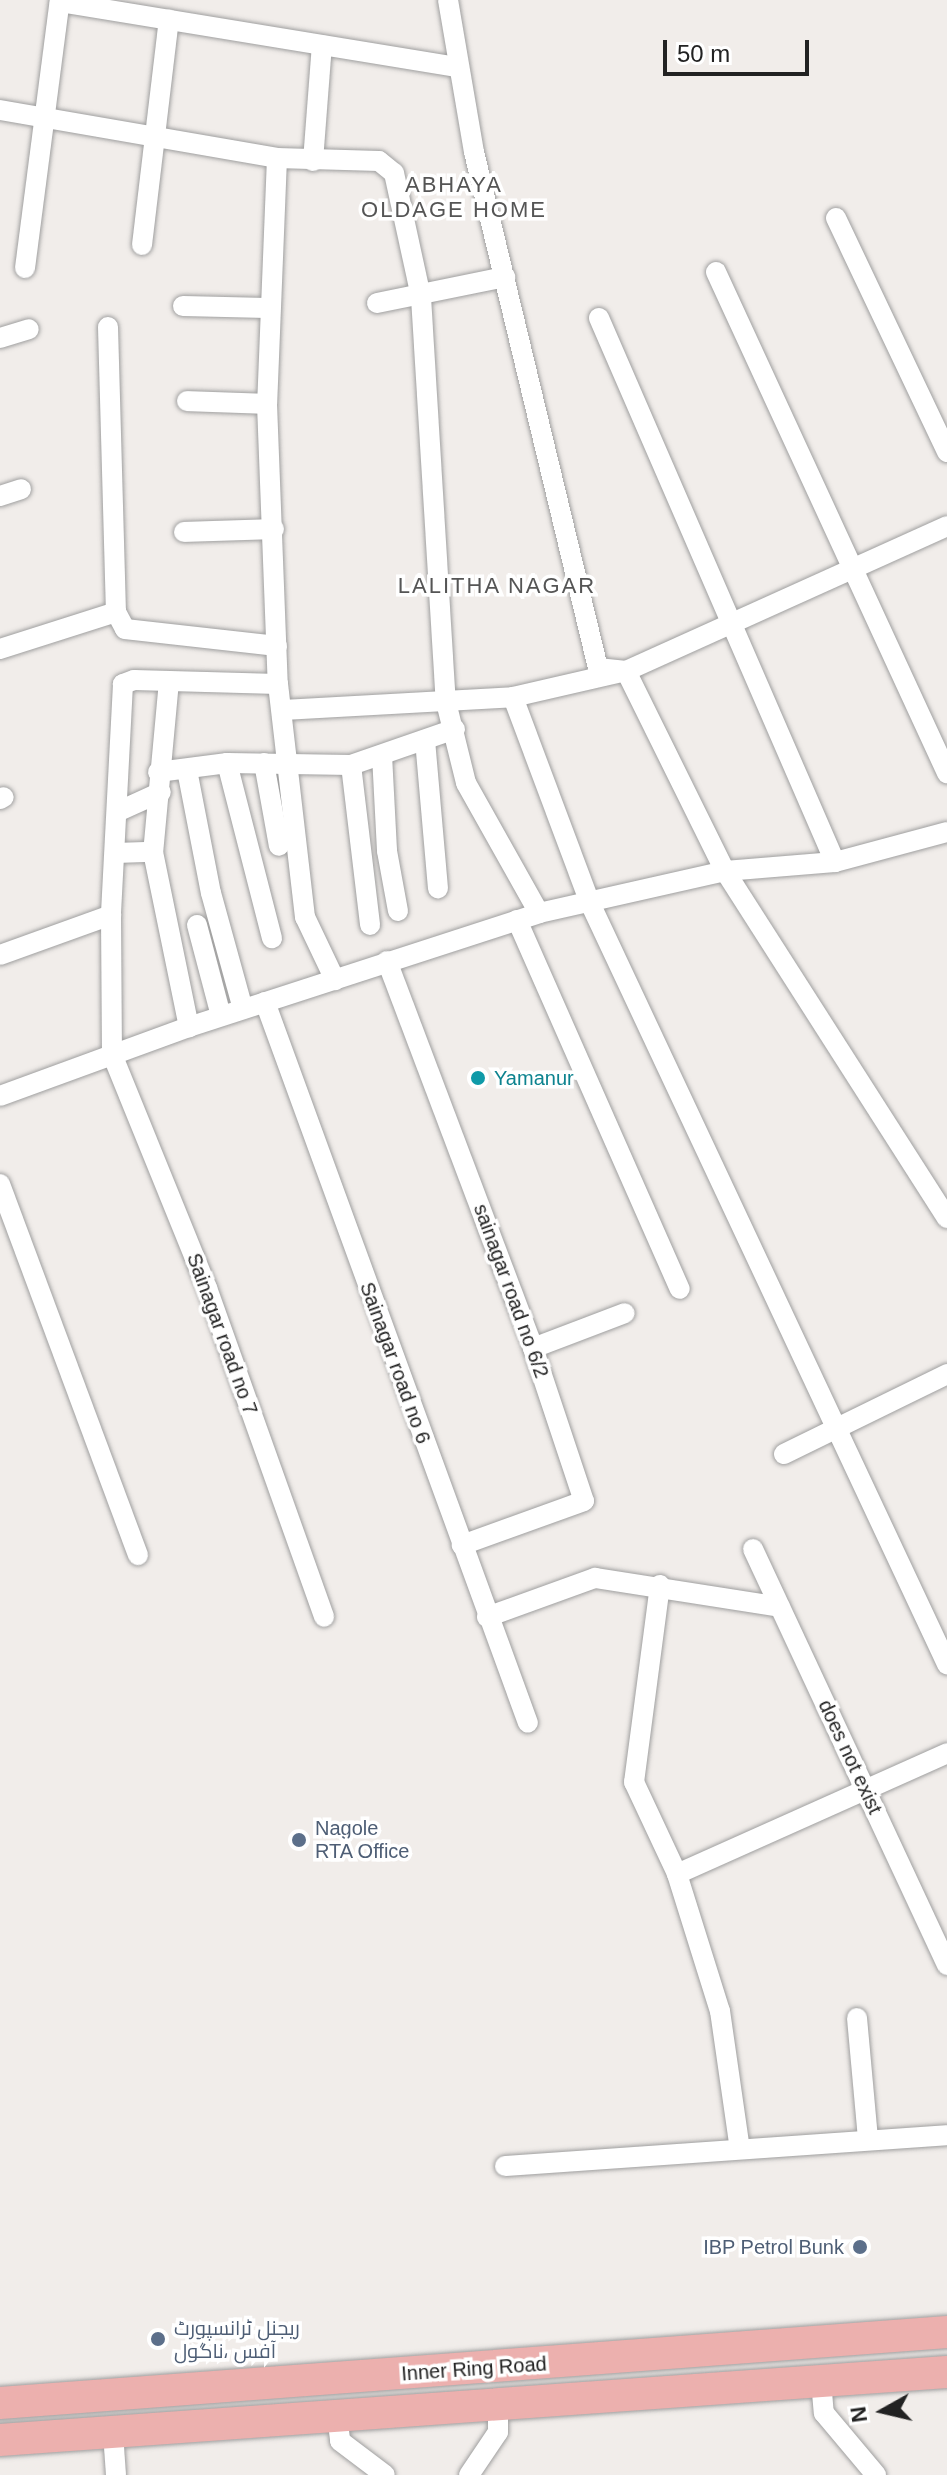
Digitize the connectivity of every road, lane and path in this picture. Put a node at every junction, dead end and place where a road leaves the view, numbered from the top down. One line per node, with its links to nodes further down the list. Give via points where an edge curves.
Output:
1 (448, 0): 5 (street)
2 (60, 1): 3 (street); 7 (street)
3 (169, 20): 4 (street); 8 (street)
4 (322, 45): 5 (street); 10 (street)
5 (457, 67): 15 (street)
6 (0, 110): 7 (street)
7 (45, 116): 8 (street); 13 (street)
8 (156, 136): 9 (street); 12 (street)
9 (277, 158): 10 (street); 19 (street)
10 (313, 161): 16 (street, via 379,161 394,173)
11 (836, 218): 26 (street)
12 (142, 245)
13 (25, 268)
14 (716, 272): 32 (street)
15 (505, 277): 16 (street); 37 (street, via 598,668)
16 (421, 297): 17 (street); 41 (street)
17 (377, 303)
18 (183, 306): 19 (street)
19 (267, 308): 25 (street)
20 (599, 318): 34 (street)
21 (108, 327): 33 (street)
22 (29, 329): 23 (street)
23 (0, 338)
24 (187, 401): 25 (street)
25 (267, 404): 30 (street)
26 (947, 452)
27 (21, 489): 28 (street)
28 (0, 496)
29 (947, 526): 32 (street)
30 (274, 529): 31 (street); 35 (street)
31 (184, 532)
32 (854, 570): 34 (street); 51 (street)
33 (116, 612): 35 (street, via 125,629); 36 (street)
34 (733, 623): 37 (street); 58 (street)
35 (277, 646): 39 (street)
36 (0, 649)
37 (626, 671): 40 (street); 59 (street)
38 (169, 681): 39 (street); 52 (street); 53 (street, via 123,684)
39 (278, 684): 42 (street)
40 (513, 697): 41 (street); 61 (street)
41 (446, 702): 42 (street); 43 (street)
42 (283, 710): 48 (street)
43 (455, 729): 44 (street); 63 (street, via 466,783)
44 (425, 740): 45 (street); 60 (street)
45 (382, 755): 49 (street); 62 (street, via 387,851)
46 (227, 763): 47 (street); 50 (street); 68 (street)
47 (264, 763): 48 (street); 55 (street)
48 (290, 764): 49 (street); 71 (street, via 305,917)
49 (351, 765): 67 (street)
50 (187, 770): 52 (street); 73 (street, via 211,893)
51 (947, 773)
52 (159, 782): 53 (street); 56 (street)
53 (117, 812): 57 (street)
54 (947, 832): 58 (street)
55 (279, 846)
56 (153, 852): 57 (street); 75 (street)
57 (115, 853): 64 (street)
58 (835, 862): 59 (street)
59 (725, 871): 61 (street); 79 (street)
60 (438, 888)
61 (590, 903): 63 (street); 84 (street)
62 (398, 911)
63 (539, 913): 65 (street)
64 (111, 915): 69 (street); 76 (street)
65 (517, 920): 70 (street); 80 (street)
66 (197, 925): 74 (street)
67 (370, 925)
68 (272, 938)
69 (0, 955)
70 (387, 961): 71 (street); 82 (street, sainagar road no 6/2)
71 (335, 980): 72 (street)
72 (265, 1002): 73 (street); 86 (street, Sainagar road no 6)
73 (243, 1009): 74 (street)
74 (221, 1016): 75 (street)
75 (189, 1027): 76 (street)
76 (112, 1054): 77 (street); 91 (street, Sainagar road no 7, via 207,1288)
77 (0, 1096)
78 (0, 1184): 88 (street)
79 (947, 1218)
80 (680, 1289)
81 (625, 1313): 82 (street)
82 (533, 1348): 86 (street, sainagar road no 6/2, via 584,1501)
83 (947, 1374): 84 (street)
84 (839, 1426): 85 (street); 93 (street)
85 (784, 1454)
86 (462, 1545): 92 (street, Sainagar road no 6)
87 (753, 1549): 90 (street, does not exist)
88 (138, 1555)
89 (660, 1585): 90 (street); 92 (street, via 595,1578); 97 (street, via 634,1782)
90 (780, 1607): 96 (street, does not exist)
91 (324, 1617)
92 (487, 1617): 94 (street, Sainagar road no 6)
93 (947, 1664)
94 (528, 1723)
95 (947, 1753): 96 (street)
96 (864, 1787): 97 (street); 98 (street, does not exist)
97 (677, 1874): 102 (street, via 720,2011)
98 (947, 1965)
99 (857, 2018): 101 (street)
100 (947, 2135): 101 (street)
101 (868, 2140): 102 (street)
102 (740, 2149): 103 (street)
103 (505, 2166)
104 (947, 2332): 107 (highway, Inner Ring Road)
105 (947, 2372): 106 (highway, Inner Ring Road)
106 (821, 2381): 108 (highway, Inner Ring Road); 115 (street, via 824,2413)
107 (0, 2403)
108 (498, 2405): 109 (highway, Inner Ring Road); 114 (street, via 498,2432)
109 (337, 2415): 110 (highway, Inner Ring Road); 113 (street, via 340,2441)
110 (113, 2433): 111 (highway, Inner Ring Road); 112 (street)
111 (0, 2440)
112 (116, 2475)
113 (385, 2475)
114 (469, 2475)
115 (876, 2475)

